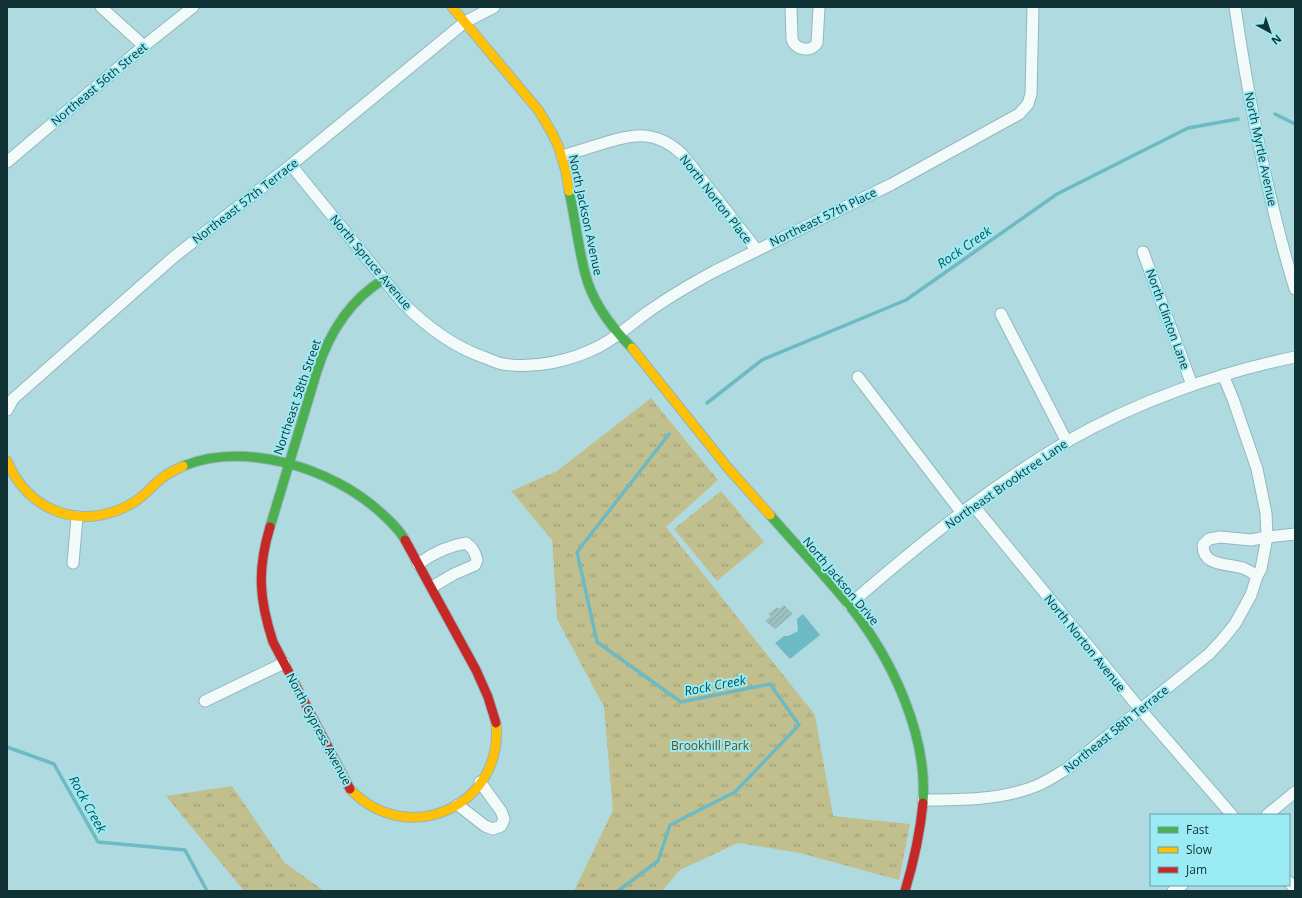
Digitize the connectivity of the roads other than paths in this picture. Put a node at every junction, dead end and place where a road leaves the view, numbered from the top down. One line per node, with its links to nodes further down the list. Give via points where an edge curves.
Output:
1 (101, 7): 10 (street)
2 (193, 7): 10 (street, Northeast 56th Street)
3 (452, 7): 9 (street, North Jackson Avenue)
4 (494, 7): 9 (street, Northeast 57th Terrace)
5 (791, 7): 6 (street, via 793,43 803,49 812,48 817,43)
6 (819, 7)
7 (1033, 7): 14 (street, Northeast 57th Place, via 1031,94 1028,104 1019,114 898,180)
8 (1235, 7): 17 (street, North Myrtle Avenue, via 1258,142)
9 (465, 22): 11 (street, North Jackson Avenue, via 539,112); 13 (street, Northeast 57th Terrace)
10 (144, 46): 12 (street, Northeast 56th Street)
11 (562, 156): 14 (street, North Norton Place, via 628,136 645,136 661,140 682,154); 19 (street, North Jackson Avenue, via 585,274 604,314)
12 (7, 162)
13 (291, 165): 16 (street, North Spruce Avenue); 25 (street, Northeast 57th Terrace, via 175,256 13,399)
14 (756, 249): 19 (street, Northeast 57th Place, via 687,287 645,314)
15 (1143, 252): 23 (street, North Clinton Lane)
16 (384, 279): 19 (street, North Spruce Avenue, via 403,303 437,333 464,349 502,364 538,365 569,359); 28 (street, Northeast 58th Street, via 359,298 341,319 328,342)
17 (1295, 289)
18 (1001, 314): 26 (street)
19 (620, 335): 24 (street, North Jackson Avenue)
20 (1295, 357): 21 (street, Northeast Brooktree Lane)
21 (1223, 375): 23 (street, Northeast Brooktree Lane); 34 (street, Northeast 58th Terrace, via 1257,469 1266,513)
22 (858, 377): 31 (street)
23 (1192, 385): 26 (street, Northeast Brooktree Lane, via 1111,419)
24 (681, 409): 39 (street, North Jackson Drive, via 728,468)
25 (7, 410)
26 (1067, 442): 30 (street, Northeast Brooktree Lane)
27 (7, 461): 29 (street)
28 (289, 463): 32 (street, Northeast 58th Street, via 248,456 212,458 195,462 163,478 128,506 93,517); 36 (street, North Cypress Avenue, via 336,480 371,503 401,533); 40 (street, North Cypress Avenue, via 265,543 261,568 266,618)
29 (12, 480): 32 (street, via 49,509)
30 (972, 505): 31 (street, Northeast Brooktree Lane); 42 (street, North Norton Avenue)
31 (962, 513): 39 (street, Northeast Brooktree Lane)
32 (77, 517): 35 (street)
33 (1295, 534): 34 (street)
34 (1267, 537): 37 (street, Northeast 58th Terrace, via 1262,569); 37 (street, via 1251,540 1220,537 1209,539 1203,545 1203,553 1210,561 1244,569)
35 (73, 563)
36 (418, 564): 38 (street, North Cypress Avenue); 38 (street, via 433,553 452,545 466,543 473,548 477,560 475,565)
37 (1257, 576): 42 (street, Northeast 58th Terrace, via 1252,595 1222,640 1209,654)
38 (432, 587): 43 (street, North Cypress Avenue, via 478,672 495,717 496,743 489,767)
39 (849, 605): 45 (street, North Jackson Drive, via 885,658 910,712 922,766)
40 (284, 663): 41 (street, North Cypress Avenue); 46 (street, North Cypress Avenue, via 348,787 365,803 386,813 417,817 448,811)
41 (204, 701)
42 (1140, 709): 45 (street, Northeast 58th Terrace, via 1068,768 1036,786 990,797); 47 (street, North Norton Avenue)
43 (480, 782): 46 (street, North Cypress Avenue); 46 (street, via 501,811 504,819 501,826 493,829 485,826)
44 (1295, 792): 48 (street)
45 (923, 800): 49 (street, North Jackson Drive, via 921,826)
46 (458, 805)
47 (1231, 814)
48 (1268, 814)
49 (905, 891)

